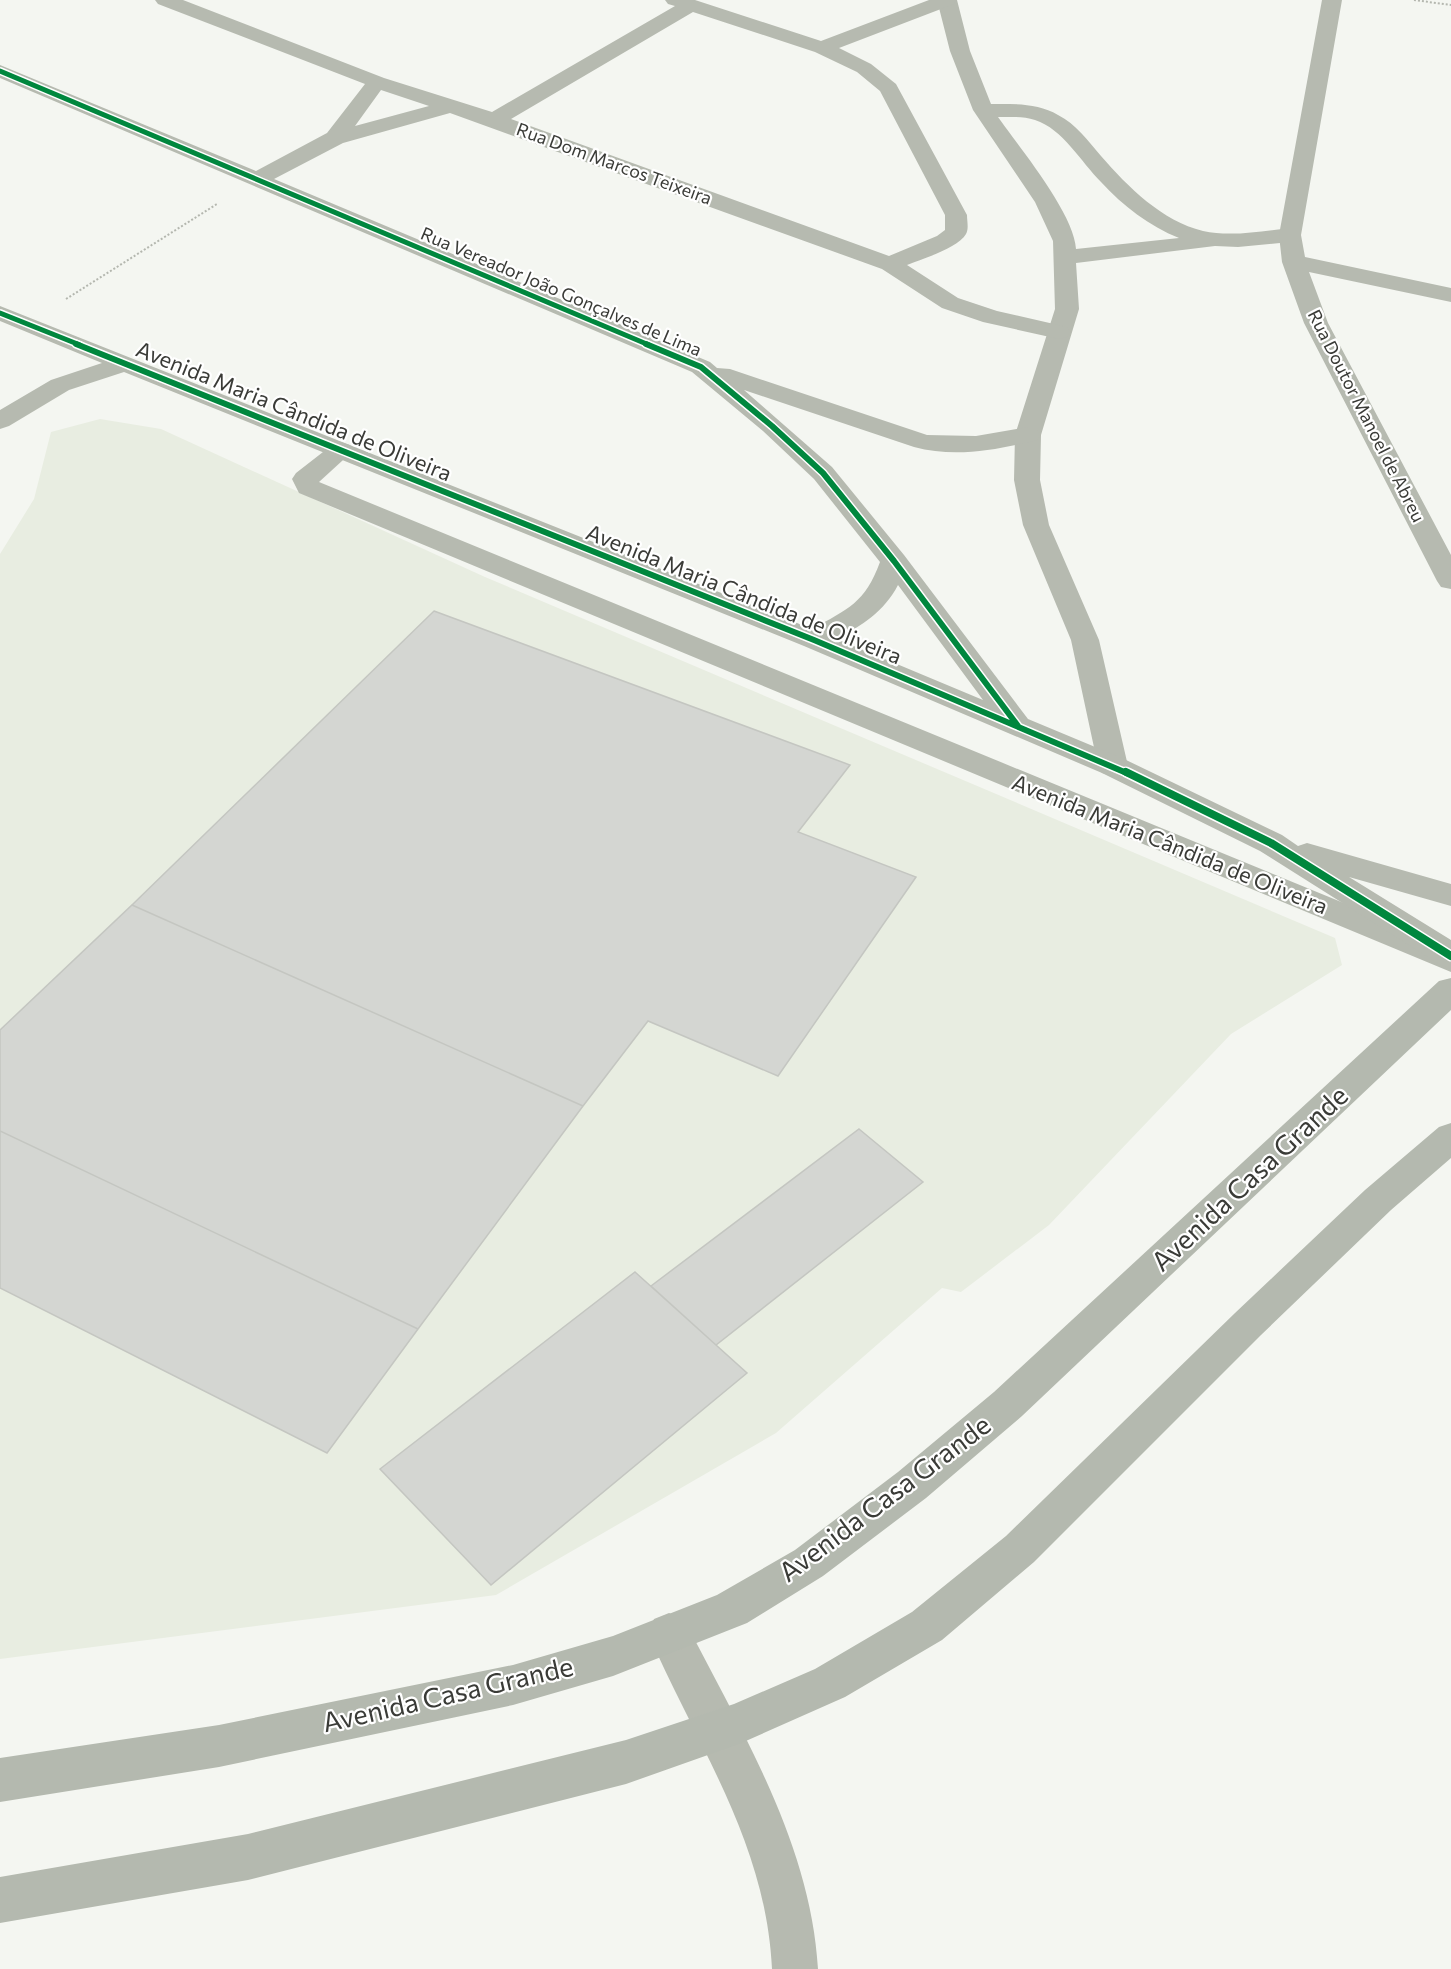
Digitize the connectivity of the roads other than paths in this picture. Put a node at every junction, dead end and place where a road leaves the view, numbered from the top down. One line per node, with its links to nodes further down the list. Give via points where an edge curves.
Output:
1 (165, 0): 8 (street, Rua Dom Marcos Teixeira)
2 (947, 0): 5 (street); 10 (street, via 960,51)
3 (1332, 0): 14 (street, Rua Doutor Manoel de Abreu)
4 (682, 3): 6 (street); 11 (street)
5 (917, 5): 6 (street)
6 (822, 48): 18 (street, via 864,68 889,88 956,215 956,232 945,241)
7 (0, 71): 13 (street, Rua Vereador João Gonçalves de Lima)
8 (378, 82): 9 (street, Rua Dom Marcos Teixeira); 12 (street)
9 (451, 106): 11 (street, Rua Dom Marcos Teixeira); 12 (street)
10 (983, 110): 15 (street, via 1032,113 1053,120 1139,206 1162,222); 16 (street, via 1046,202 1064,241)
11 (494, 120): 18 (street, Rua Dom Marcos Teixeira)
12 (335, 138): 13 (street)
13 (255, 180): 23 (street, Rua Vereador João Gonçalves de Lima)
14 (1290, 235): 15 (street); 17 (street, Rua Doutor Manoel de Abreu)
15 (1219, 240): 16 (street)
16 (1065, 257): 21 (street, via 1066,309)
17 (1294, 262): 19 (street); 28 (street, Rua Doutor Manoel de Abreu, via 1316,323)
18 (890, 264): 21 (street, Rua Dom Marcos Teixeira, via 950,303)
19 (1451, 295)
20 (0, 313): 22 (street, Avenida Maria Cândida de Oliveira)
21 (1059, 332): 25 (street)
22 (125, 363): 24 (street, via 60,385); 26 (street, Avenida Maria Cândida de Oliveira)
23 (702, 367): 25 (street, via 923,442 975,446); 27 (street, Rua Vereador João Gonçalves de Lima, via 823,472)
24 (0, 421)
25 (1028, 435): 31 (street, via 1027,480 1036,525 1085,640)
26 (341, 450): 29 (street, Avenida Maria Cândida de Oliveira); 34 (street, Avenida Maria Cândida de Oliveira, via 305,479 308,487)
27 (894, 561): 29 (street, via 879,598); 30 (street, Rua Vereador João Gonçalves de Lima)
28 (1451, 580)
29 (814, 640): 30 (street, Avenida Maria Cândida de Oliveira)
30 (1018, 726): 31 (street, Avenida Maria Cândida de Oliveira)
31 (1113, 766): 32 (street, Avenida Maria Cândida de Oliveira)
32 (1271, 843): 33 (street, Avenida Maria Cândida de Oliveira); 34 (street, Avenida Maria Cândida de Oliveira)
33 (1451, 895)
34 (1451, 958)
35 (1451, 990): 37 (main road, Avenida Casa Grande, via 1008,1404 912,1485 809,1563 732,1609)
36 (1451, 1137): 38 (main road, via 1378,1200 1248,1324 1020,1549 927,1626 830,1683)
37 (669, 1633): 38 (street); 39 (main road, Avenida Casa Grande, via 613,1656 513,1685 219,1746)
38 (718, 1731): 40 (main road, via 626,1762 248,1857); 41 (street, via 764,1833 790,1916)
39 (0, 1780)
40 (0, 1900)
41 (795, 1969)

